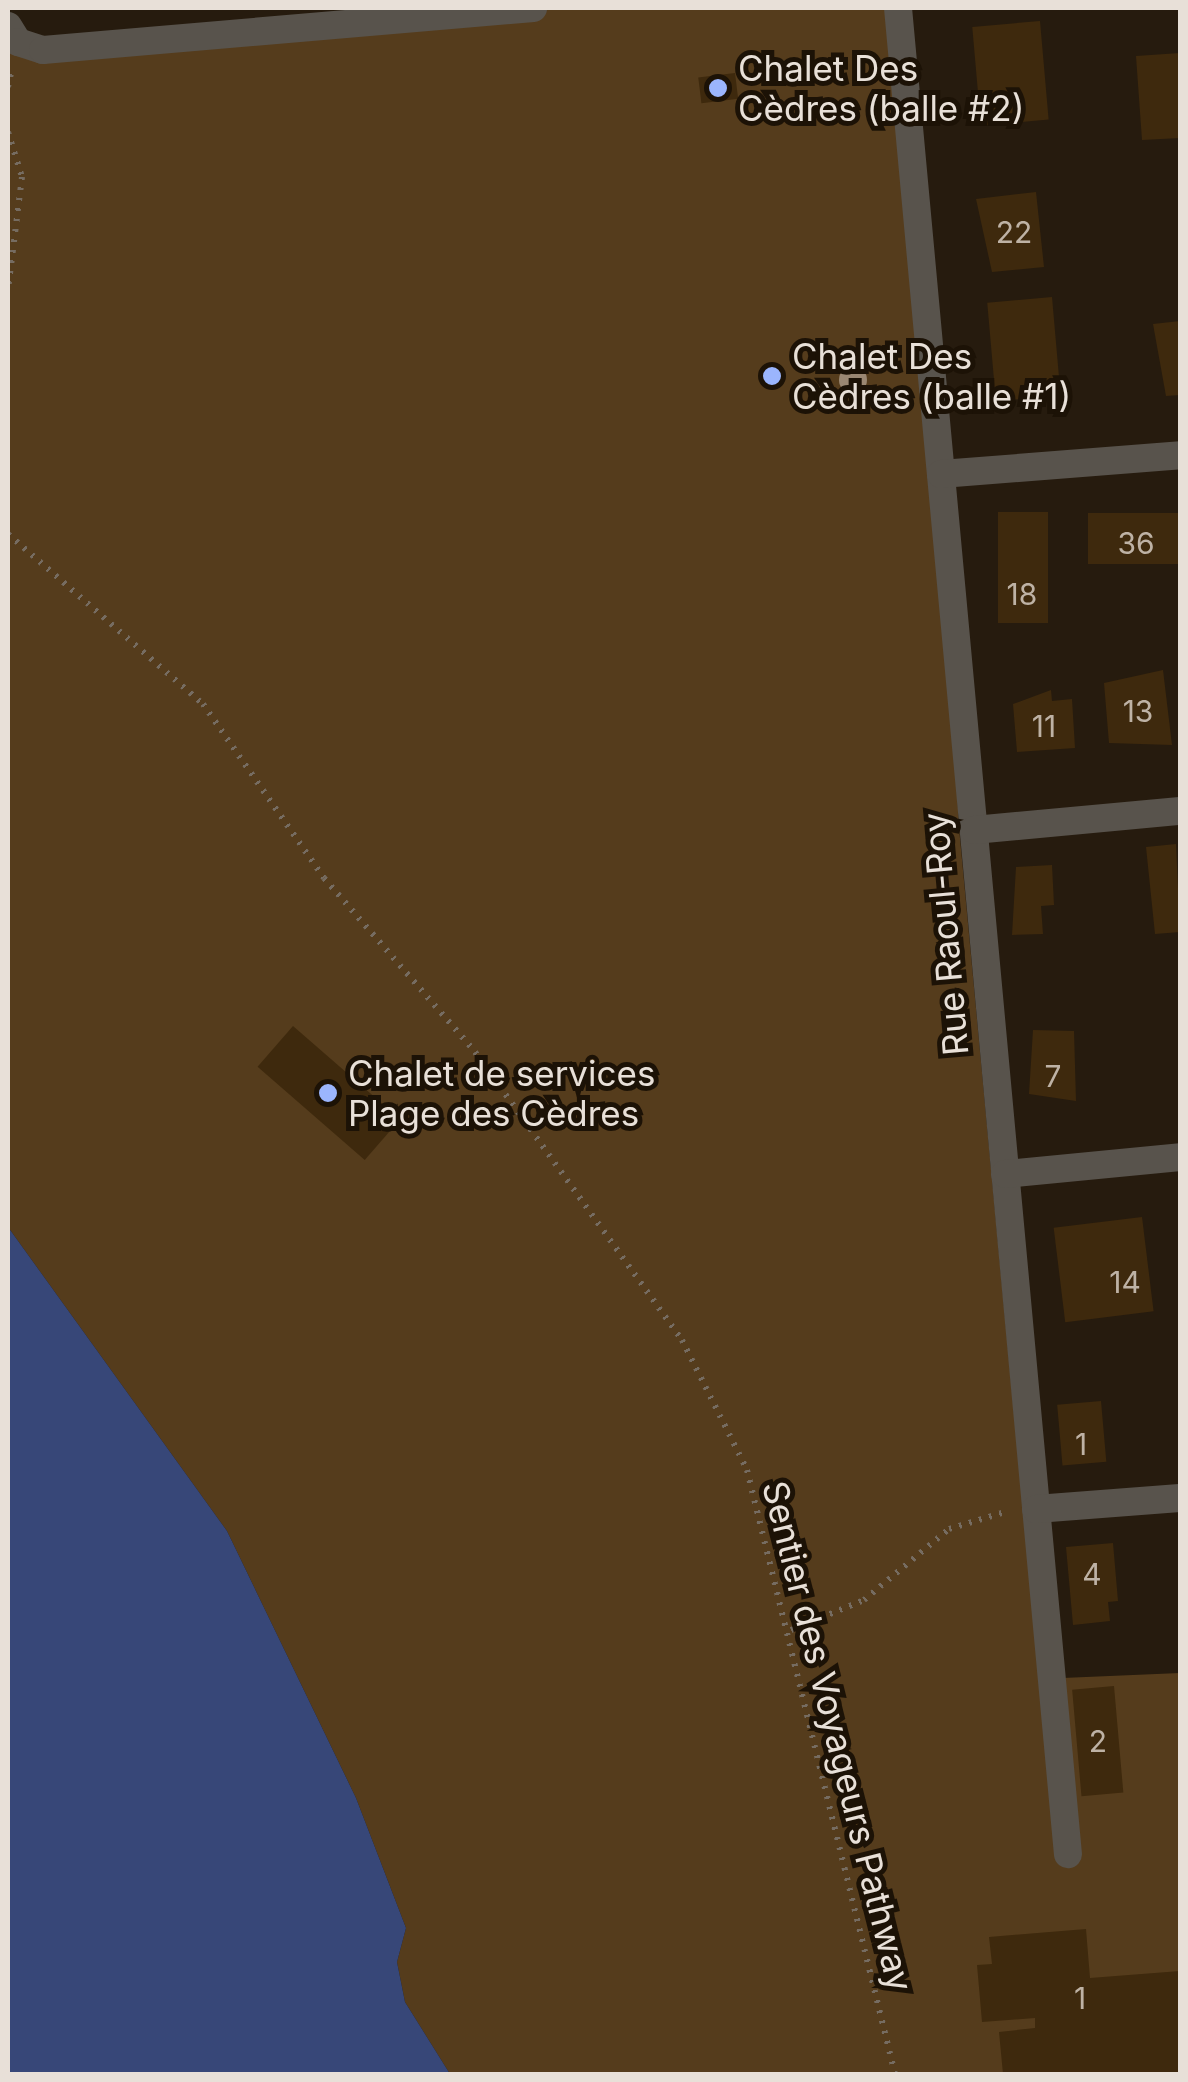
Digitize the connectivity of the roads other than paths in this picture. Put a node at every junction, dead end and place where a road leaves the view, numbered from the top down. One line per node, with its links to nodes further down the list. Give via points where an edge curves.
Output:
1 (534, 8): 3 (street, via 43,50)
2 (898, 8): 5 (street, Rue Raoul-Roy)
3 (13, 34)
4 (1180, 455): 5 (street)
5 (941, 474): 7 (street, Rue Raoul-Roy)
6 (1180, 811): 7 (street)
7 (974, 830): 9 (street, Rue Raoul-Roy)
8 (1180, 1157): 9 (street)
9 (1005, 1174): 11 (street, Rue Raoul-Roy)
10 (1180, 1498): 11 (street)
11 (1036, 1509): 12 (street, Rue Raoul-Roy)
12 (1068, 1854)

